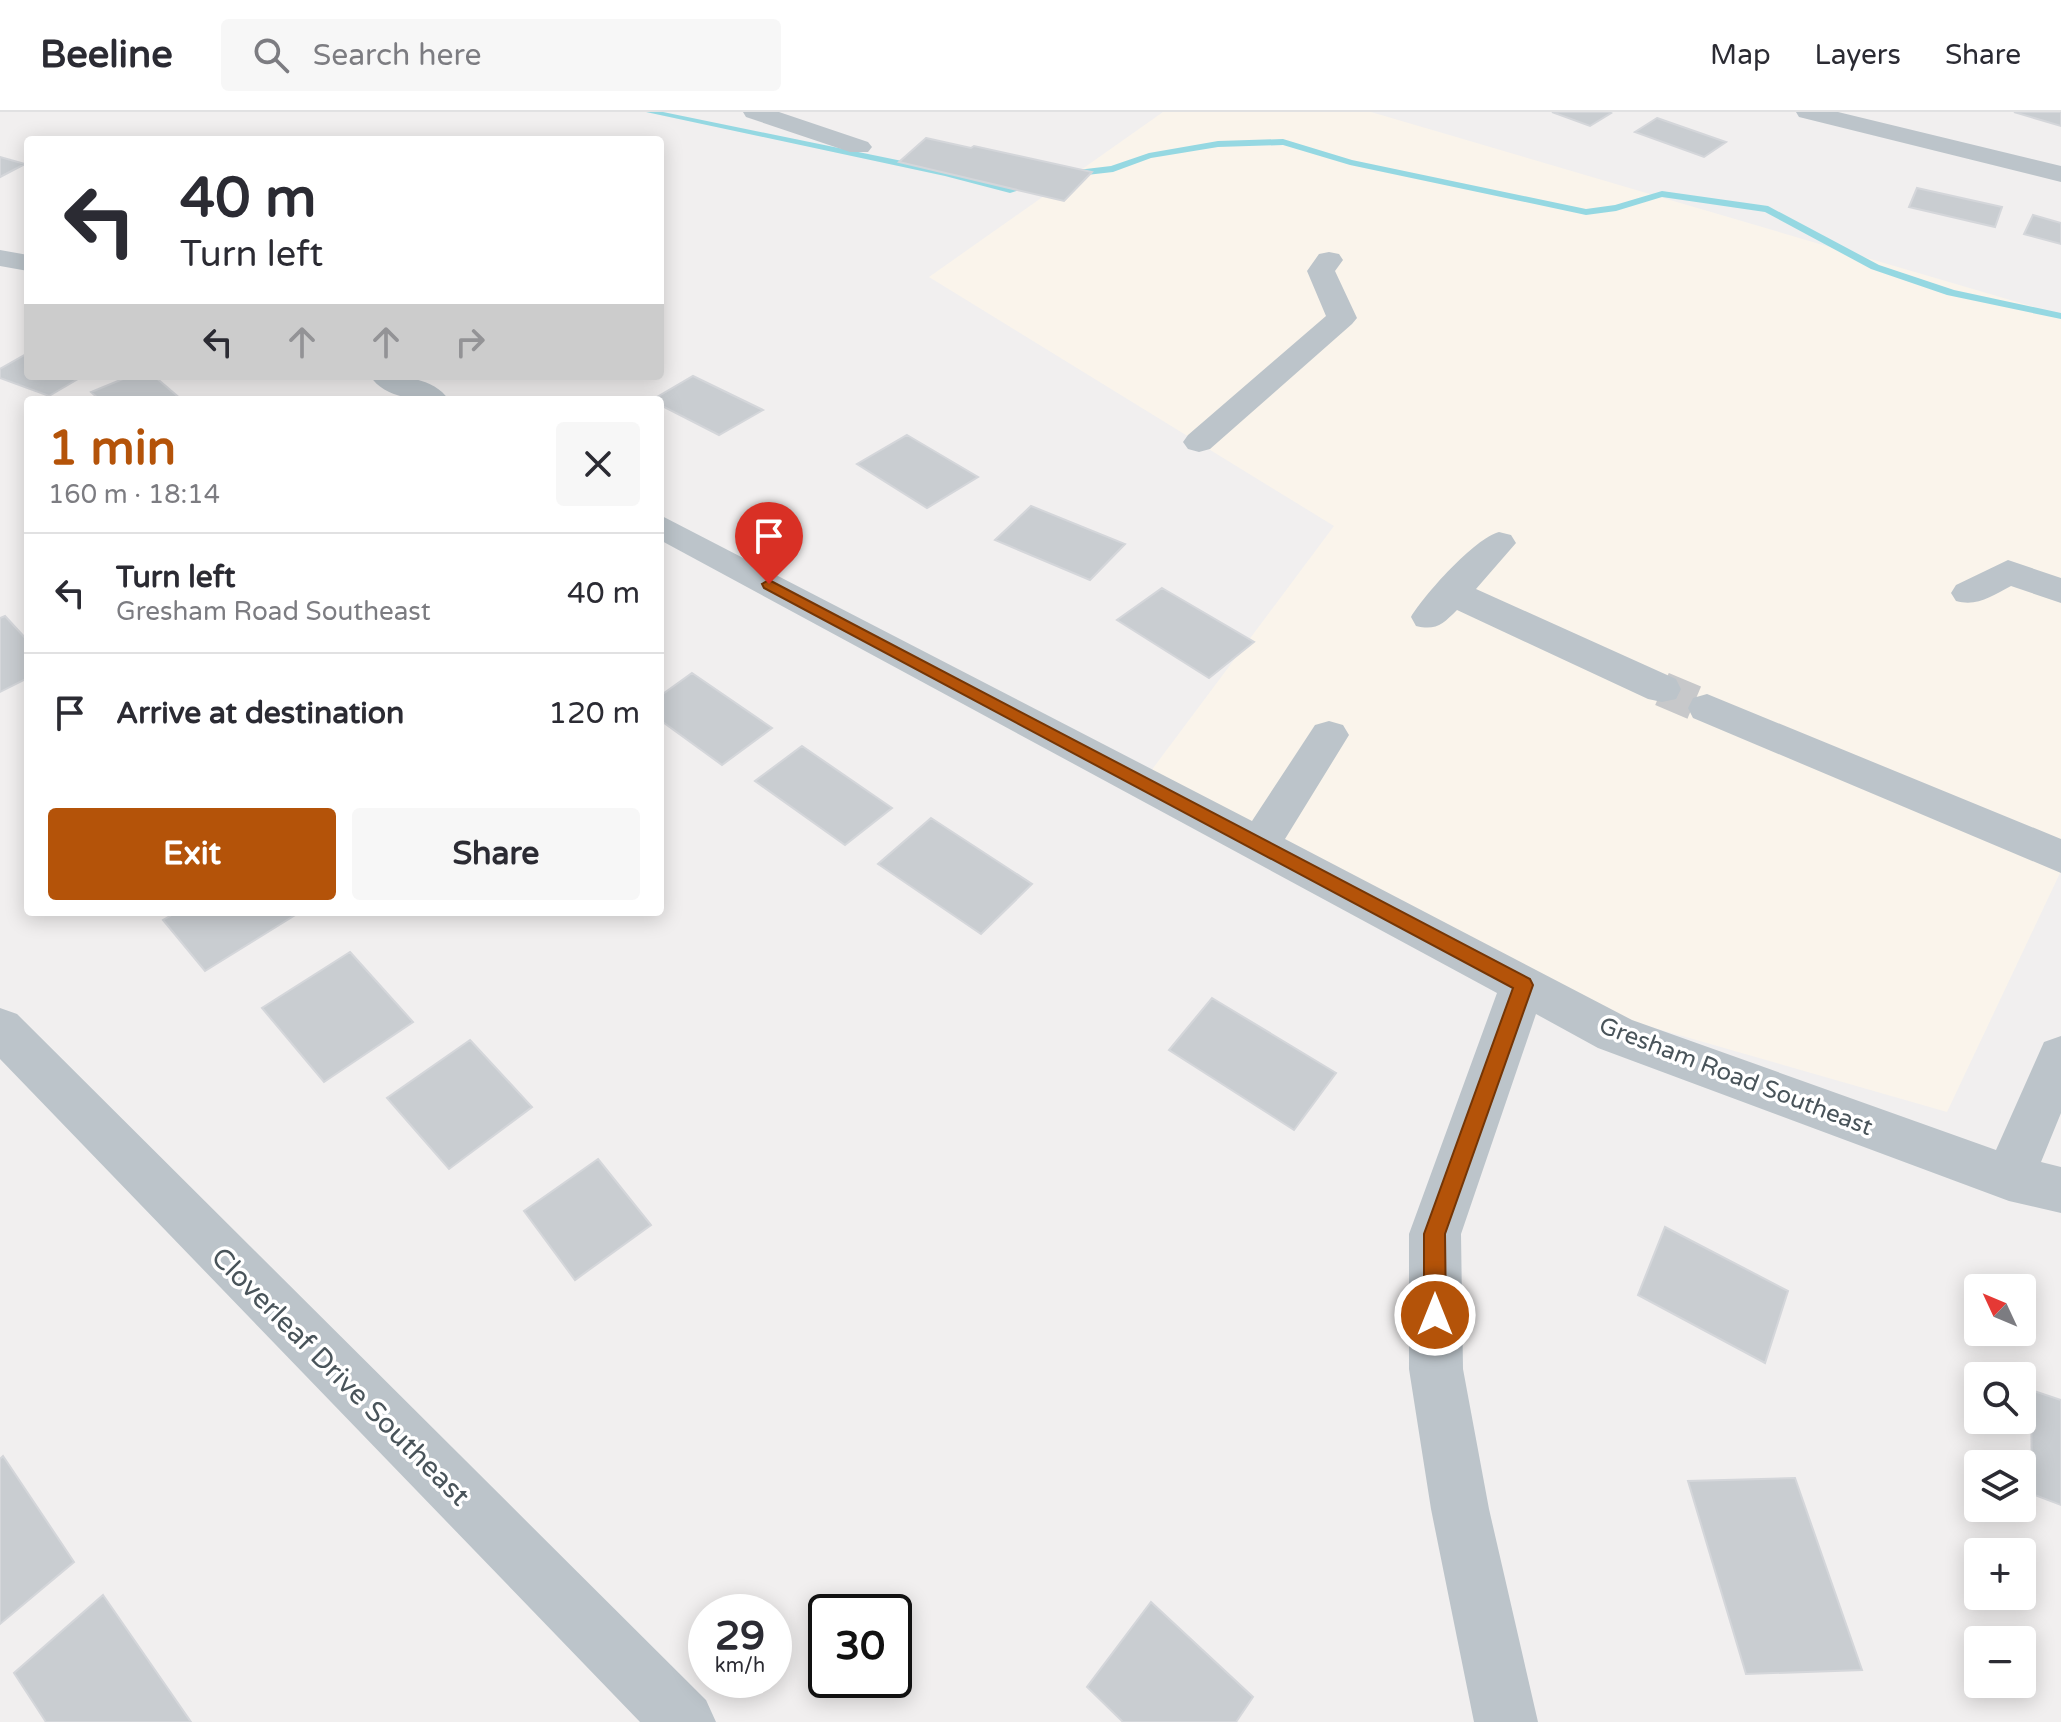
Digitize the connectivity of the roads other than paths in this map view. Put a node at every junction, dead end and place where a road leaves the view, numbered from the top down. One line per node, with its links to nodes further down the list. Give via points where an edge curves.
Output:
1 (755, 112): 3 (street)
2 (1808, 112): 4 (street)
3 (859, 147)
4 (2061, 174)
5 (0, 258): 7 (street)
6 (1329, 260): 10 (street, via 1321,271 1342,318)
7 (24, 262)
8 (393, 380): 9 (street)
9 (425, 396)
10 (1199, 442)
11 (664, 528): 18 (street, Gresham Road Southeast)
12 (1499, 543): 15 (street, via 1439,605)
13 (2061, 591): 14 (street, via 2008,572)
14 (1969, 593)
15 (1662, 689)
16 (1707, 708): 19 (street)
17 (1329, 735): 18 (street)
18 (1259, 845): 20 (street, Gresham Road Southeast)
19 (2061, 857)
20 (1523, 985): 23 (street, Gresham Road Southeast, via 1615,1034); 26 (street, via 1435,1234 1436,1369)
21 (0, 1028): 25 (street, Cloverleaf Drive Southeast)
22 (2061, 1056): 23 (street)
23 (2009, 1178): 24 (street, Gresham Road Southeast)
24 (2061, 1190)
25 (684, 1722)
26 (1506, 1722)

